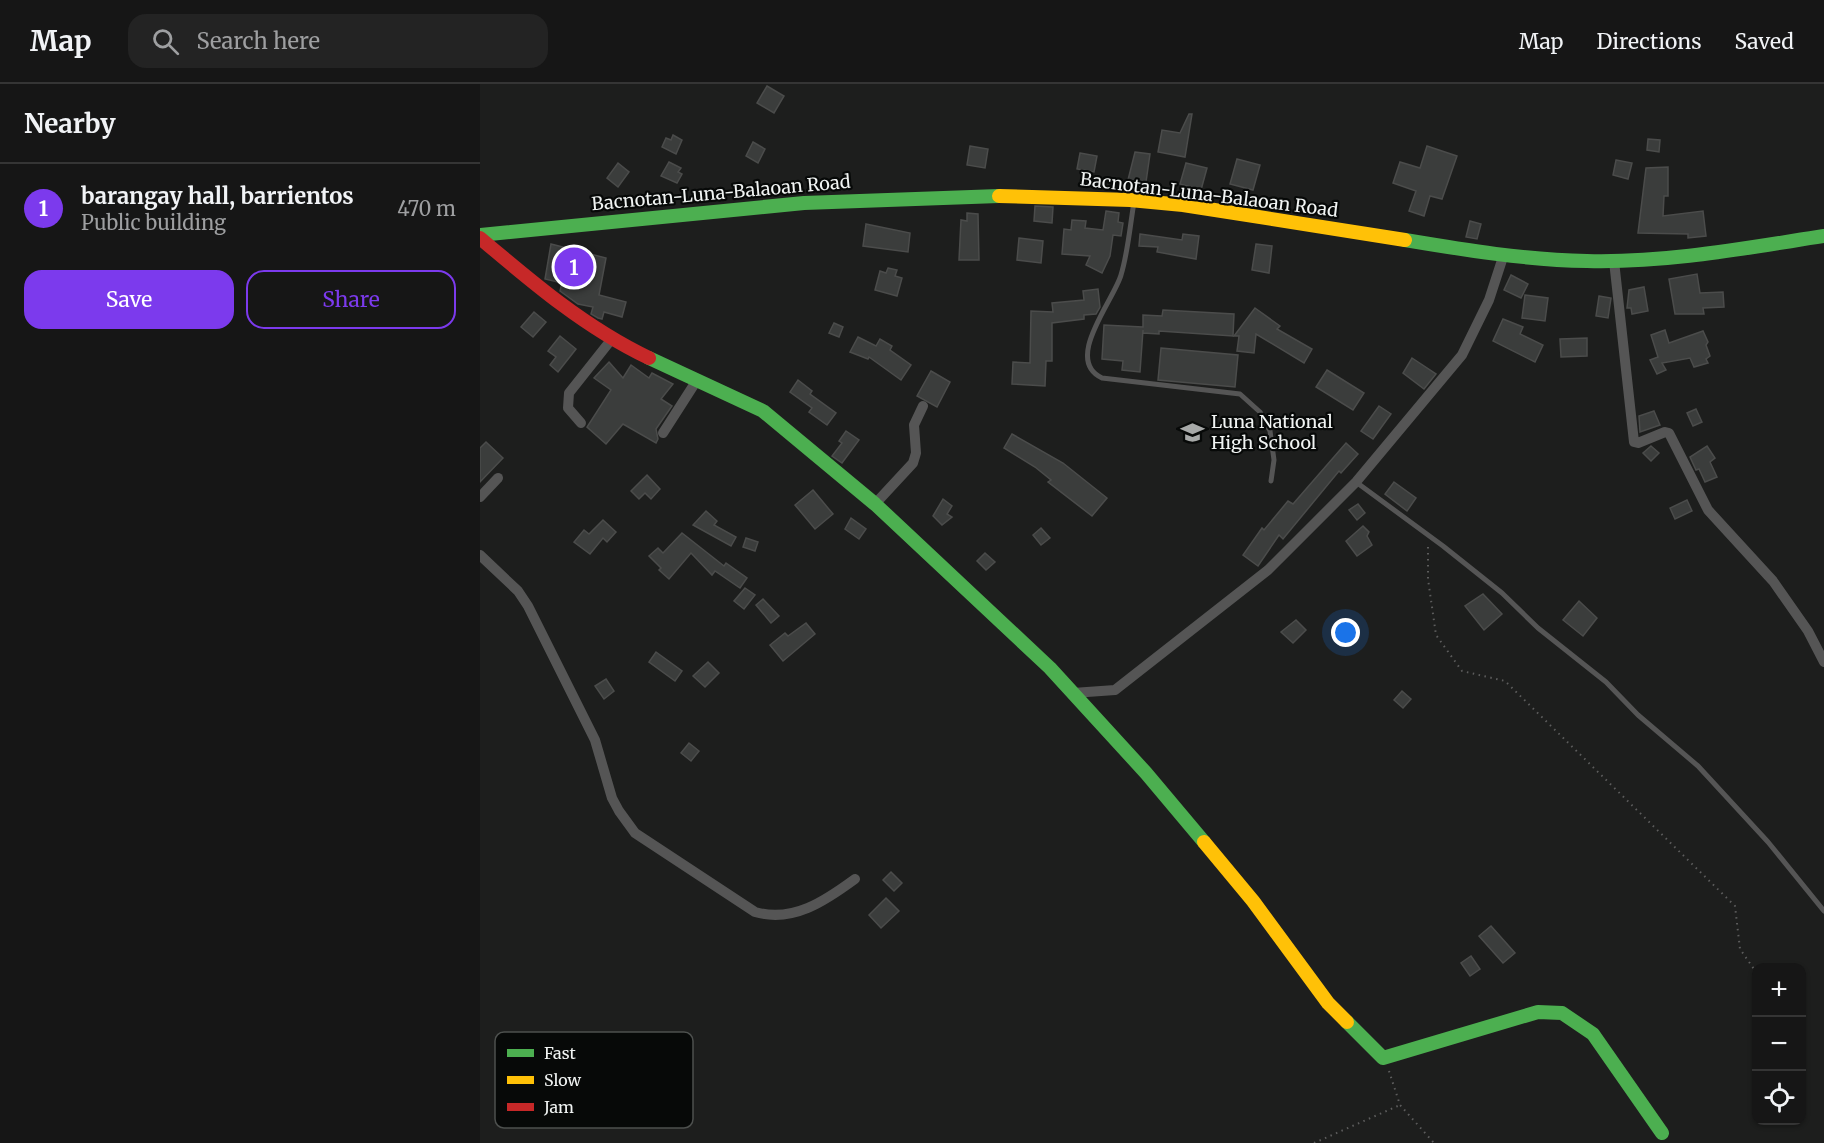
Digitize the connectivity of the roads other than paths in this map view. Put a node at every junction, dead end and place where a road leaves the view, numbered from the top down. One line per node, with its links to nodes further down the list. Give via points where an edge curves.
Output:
1 (1134, 201): 2 (street, Bacnotan-Luna-Balaoan Road, via 1040,195 799,201); 4 (street, Bacnotan-Luna-Balaoan Road, via 1262,216); 12 (lane, via 1122,275 1089,341 1090,366 1102,378 1240,394 1260,412 1270,431)
2 (480, 237): 6 (street, via 531,282)
3 (1824, 237): 5 (street, Bacnotan-Luna-Balaoan Road, via 1671,258)
4 (1504, 254): 5 (street, Bacnotan-Luna-Balaoan Road); 13 (street, via 1490,300 1462,355)
5 (1614, 261): 17 (street, via 1634,442 1669,433 1708,510 1773,581)
6 (611, 340): 7 (street); 9 (street, via 569,393 568,408)
7 (697, 380): 10 (street); 15 (street, via 763,411)
8 (923, 406): 15 (street, via 914,425 913,463)
9 (581, 423)
10 (663, 433)
11 (498, 478): 14 (street)
12 (1272, 481)
13 (1356, 482): 18 (street, via 1268,570 1115,690); 20 (lane, via 1428,535 1606,682 1698,766)
14 (480, 496)
15 (875, 504): 18 (street)
16 (480, 555): 19 (street, via 528,606 591,731 612,798 635,833 765,915 796,913 823,902)
17 (1824, 662)
18 (1073, 693): 21 (street, via 1253,901 1328,1003 1383,1058 1538,1012 1562,1013 1593,1034)
19 (855, 879)
20 (1824, 911)
21 (1662, 1133)

